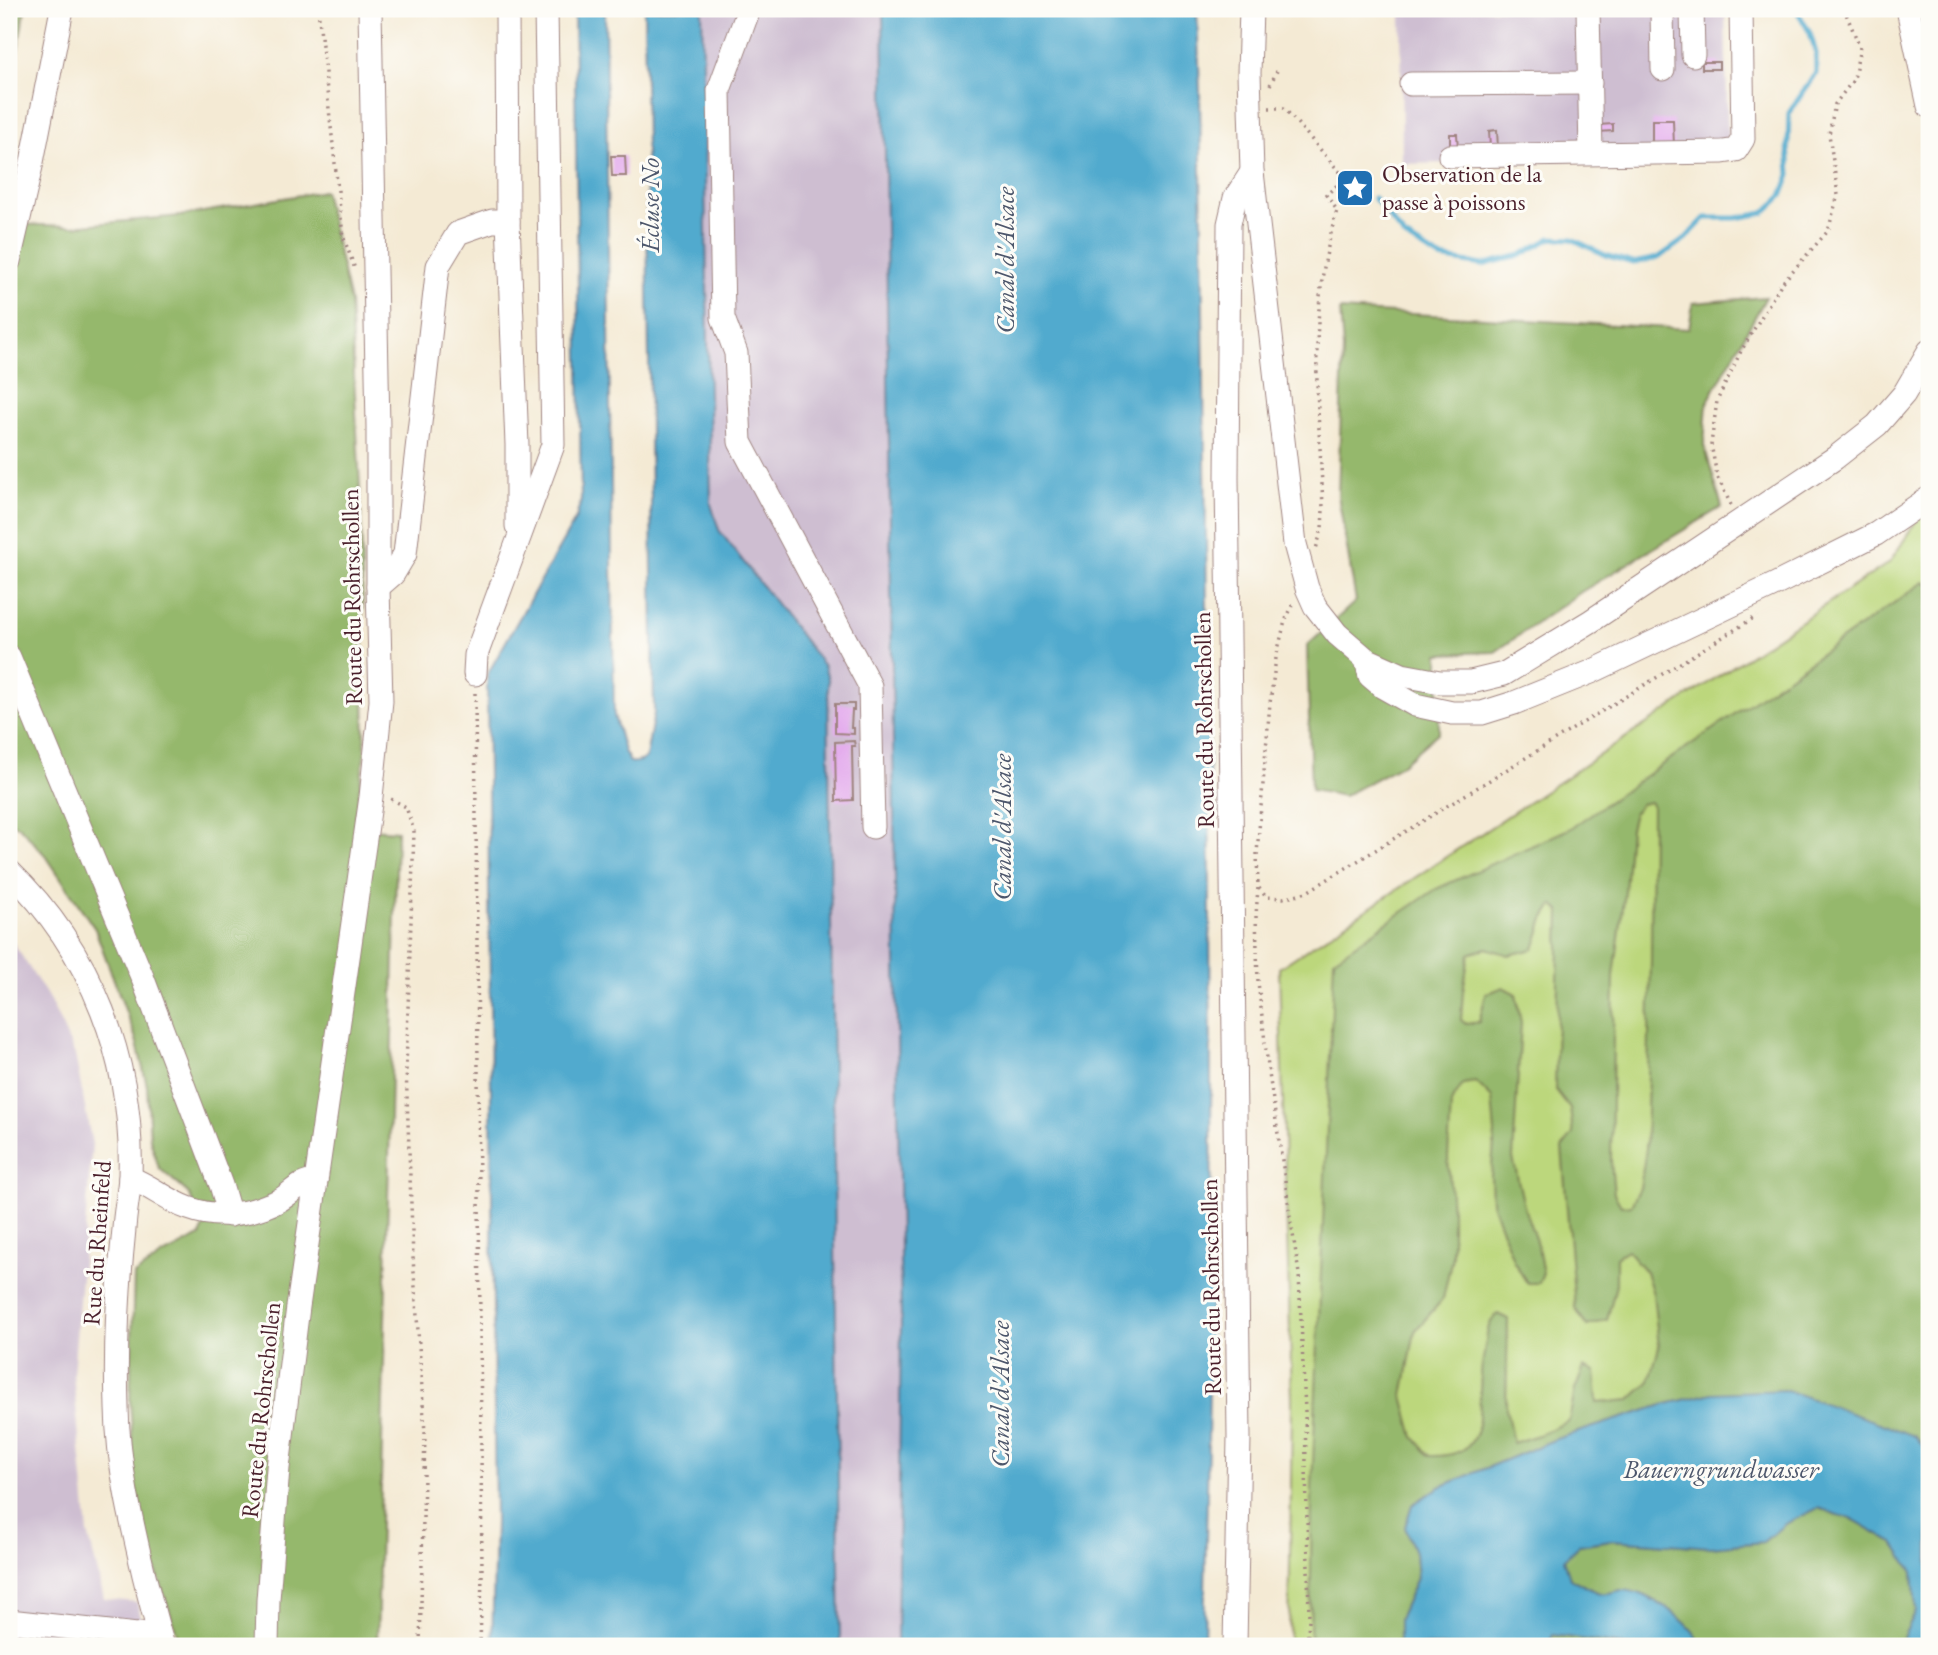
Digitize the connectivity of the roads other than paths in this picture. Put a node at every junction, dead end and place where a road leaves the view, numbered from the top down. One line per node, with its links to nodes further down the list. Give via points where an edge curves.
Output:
1 (62, 9): 21 (street)
2 (370, 9): 25 (street, Route du Rohrschollen)
3 (507, 9): 20 (street)
4 (546, 9): 24 (street, via 553,445)
5 (749, 9): 31 (street, via 719,90 723,318 736,353 740,442 870,686)
6 (1251, 9): 19 (street)
7 (1588, 9): 14 (street)
8 (1662, 9): 13 (street)
9 (1692, 9): 12 (street)
10 (1741, 9): 17 (street, via 1743,139 1736,150)
11 (1908, 9): 16 (street)
12 (1693, 55)
13 (1663, 69)
14 (1590, 83): 15 (street); 17 (street)
15 (1411, 85)
16 (1929, 106)
17 (1591, 153): 18 (street)
18 (1450, 156)
19 (1252, 172): 27 (street, via 1299,563 1315,606 1337,634); 39 (street, Route du Rohrschollen, via 1235,198 1229,224 1227,478 1239,1437)
20 (508, 221): 24 (street); 25 (street, via 492,221 458,233 438,266 405,554)
21 (9, 261)
22 (1929, 351): 29 (street, via 1904,394 1877,425 1835,458)
23 (1929, 498): 30 (street, via 1876,534 1776,584 1591,672)
24 (517, 543): 28 (street, via 476,655)
25 (378, 587): 34 (street, Route du Rohrschollen, via 381,701)
26 (9, 657): 35 (street, via 143,979)
27 (1366, 659): 29 (street, via 1402,675 1440,682 1471,682); 30 (street, via 1370,676 1415,705 1452,713 1482,713)
28 (475, 674)
29 (1504, 674): 30 (street)
30 (1514, 703)
31 (873, 827)
32 (9, 872): 33 (street, Rue du Rheinfeld, via 69,944 107,1024 127,1101)
33 (130, 1178): 35 (street, via 186,1208); 37 (street, Rue du Rheinfeld, via 117,1338 117,1411 125,1489)
34 (317, 1181): 35 (street, via 304,1182 279,1201); 38 (street, Route du Rohrschollen, via 278,1468)
35 (230, 1215)
36 (9, 1621): 37 (street)
37 (161, 1638)
38 (267, 1646)
39 (1235, 1646)

